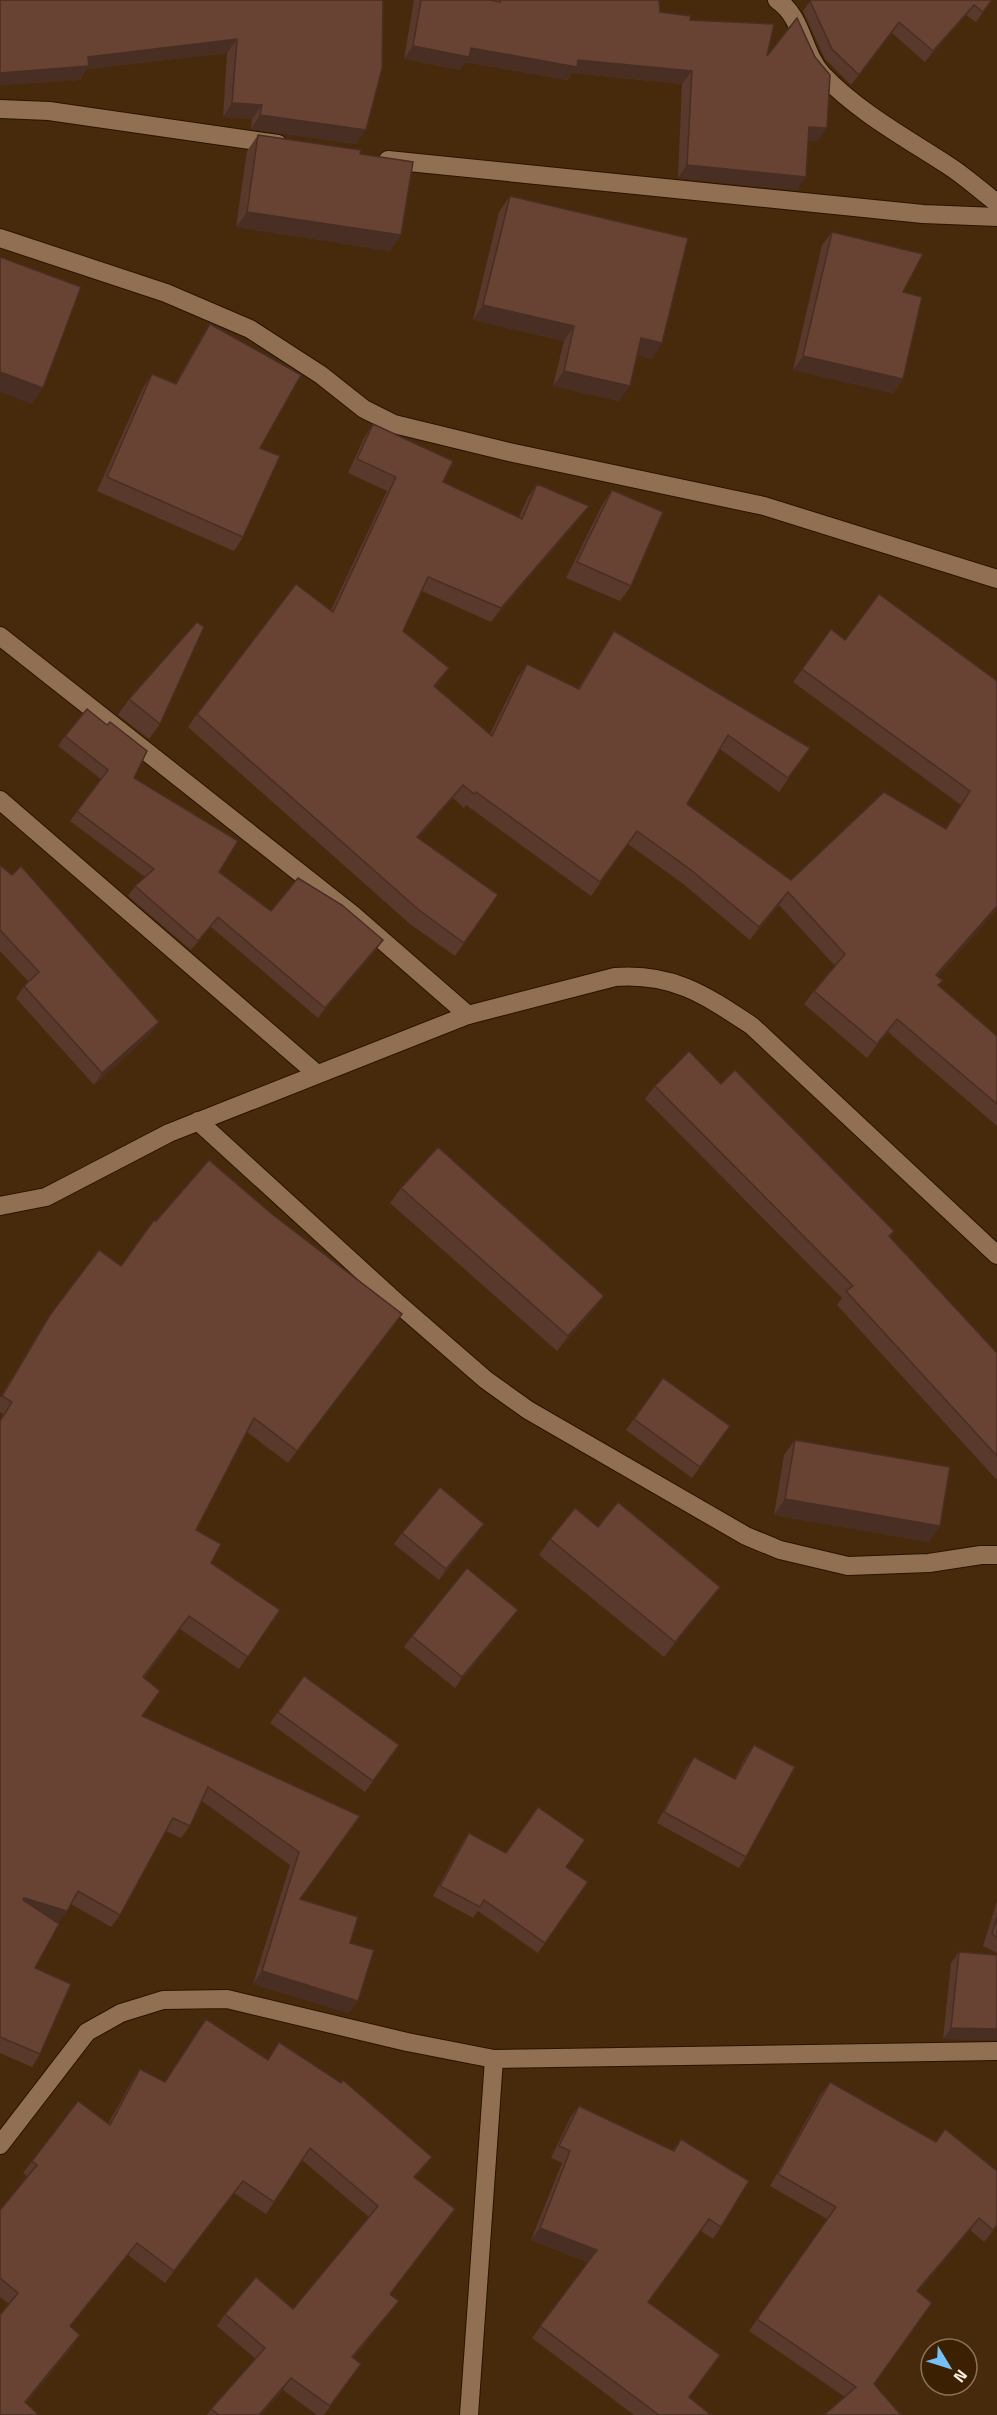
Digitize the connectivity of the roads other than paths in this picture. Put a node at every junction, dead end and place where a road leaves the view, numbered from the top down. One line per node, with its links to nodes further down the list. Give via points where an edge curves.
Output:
1 (777, 0): 5 (street, via 790,11 822,73 865,112)
2 (0, 109): 3 (street, via 49,111)
3 (293, 146)
4 (375, 158): 6 (street, via 923,214)
5 (997, 202)
6 (997, 217)
7 (0, 238): 8 (street, via 166,293 250,328 364,409 394,424 764,506)
8 (997, 579)
9 (0, 636): 11 (street, via 352,914)
10 (0, 800): 12 (street)
11 (468, 1015): 12 (street); 15 (street, via 615,977 640,975 667,980 709,997 752,1026)
12 (316, 1074): 13 (street)
13 (198, 1121): 14 (street, via 46,1197); 16 (street, via 486,1380 528,1410 746,1536 780,1550 849,1566)
14 (0, 1206)
15 (997, 1255)
16 (997, 1555)
17 (997, 2051): 18 (street)
18 (494, 2059): 19 (street, via 227,1999 163,2000 121,2013 87,2031); 20 (street)
19 (0, 2145)
20 (469, 2415)

